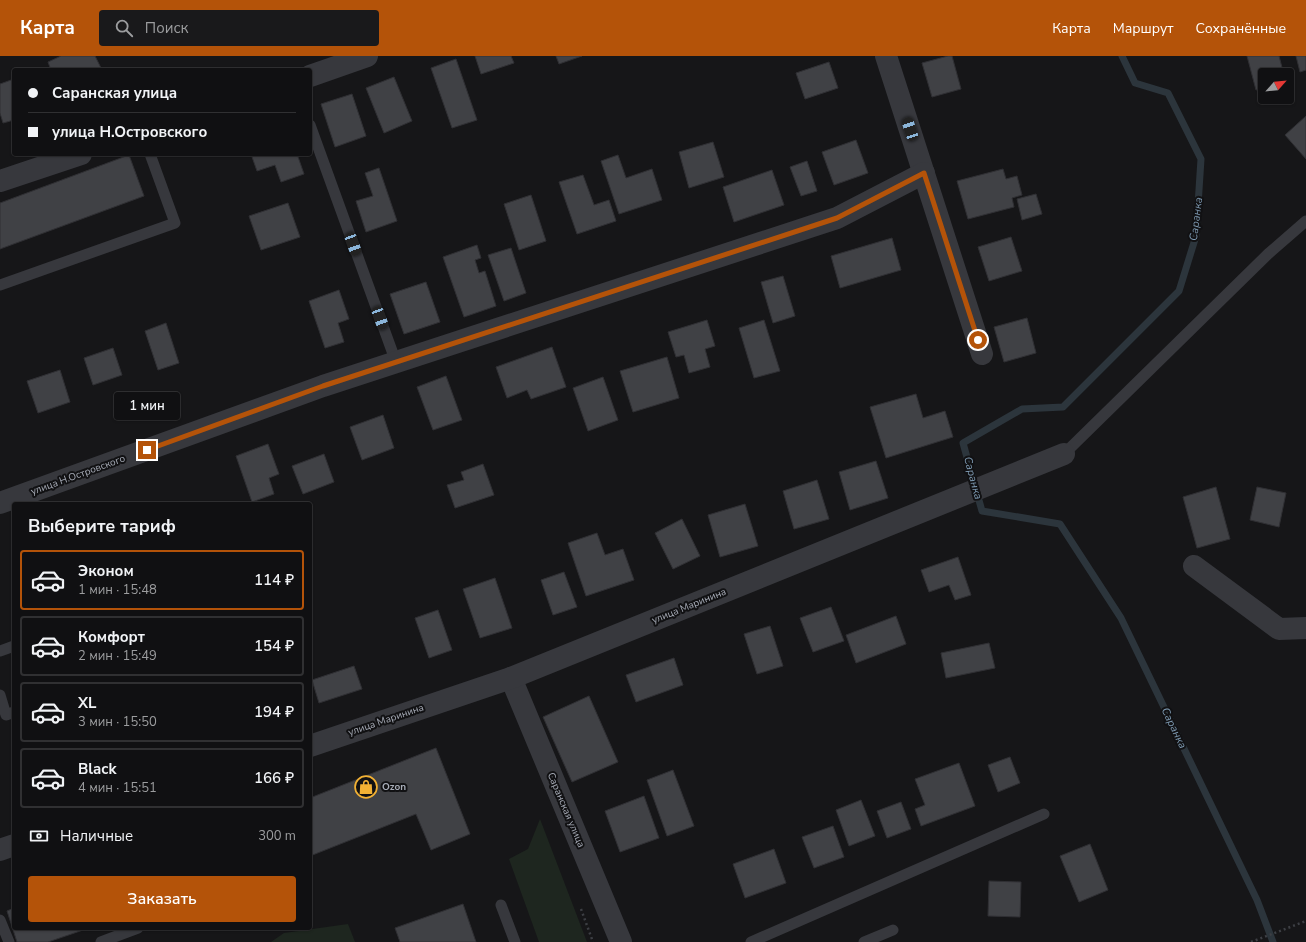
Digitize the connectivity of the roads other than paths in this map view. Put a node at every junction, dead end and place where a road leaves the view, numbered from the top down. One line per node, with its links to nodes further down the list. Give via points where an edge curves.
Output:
1 (367, 56): 3 (street)
2 (886, 56): 7 (street)
3 (312, 75)
4 (312, 131): 12 (lane)
5 (75, 156): 8 (street)
6 (151, 156): 10 (lane, via 175,223)
7 (924, 173): 11 (street); 12 (street, улица Н.Островского, via 837,218)
8 (0, 181)
9 (1306, 221): 13 (lane, via 1268,254)
10 (0, 285)
11 (982, 354)
12 (396, 362): 14 (street, улица Н.Островского)
13 (1064, 454): 19 (street, улица Маринина)
14 (0, 503)
15 (1194, 566): 16 (street, via 1279,629)
16 (1306, 628)
17 (12, 647): 18 (lane)
18 (0, 651)
19 (511, 678): 22 (street, улица Маринина); 33 (street, Саранская улица)
20 (0, 695): 21 (lane, via 6,715)
21 (12, 713)
22 (312, 744)
23 (1044, 814): 34 (lane)
24 (12, 846): 25 (street)
25 (0, 850)
26 (501, 905): 32 (lane)
27 (0, 920): 30 (lane)
28 (133, 930): 31 (lane)
29 (893, 930): 35 (lane)
30 (9, 942)
31 (101, 942)
32 (515, 942)
33 (621, 942)
34 (751, 942)
35 (864, 942)

